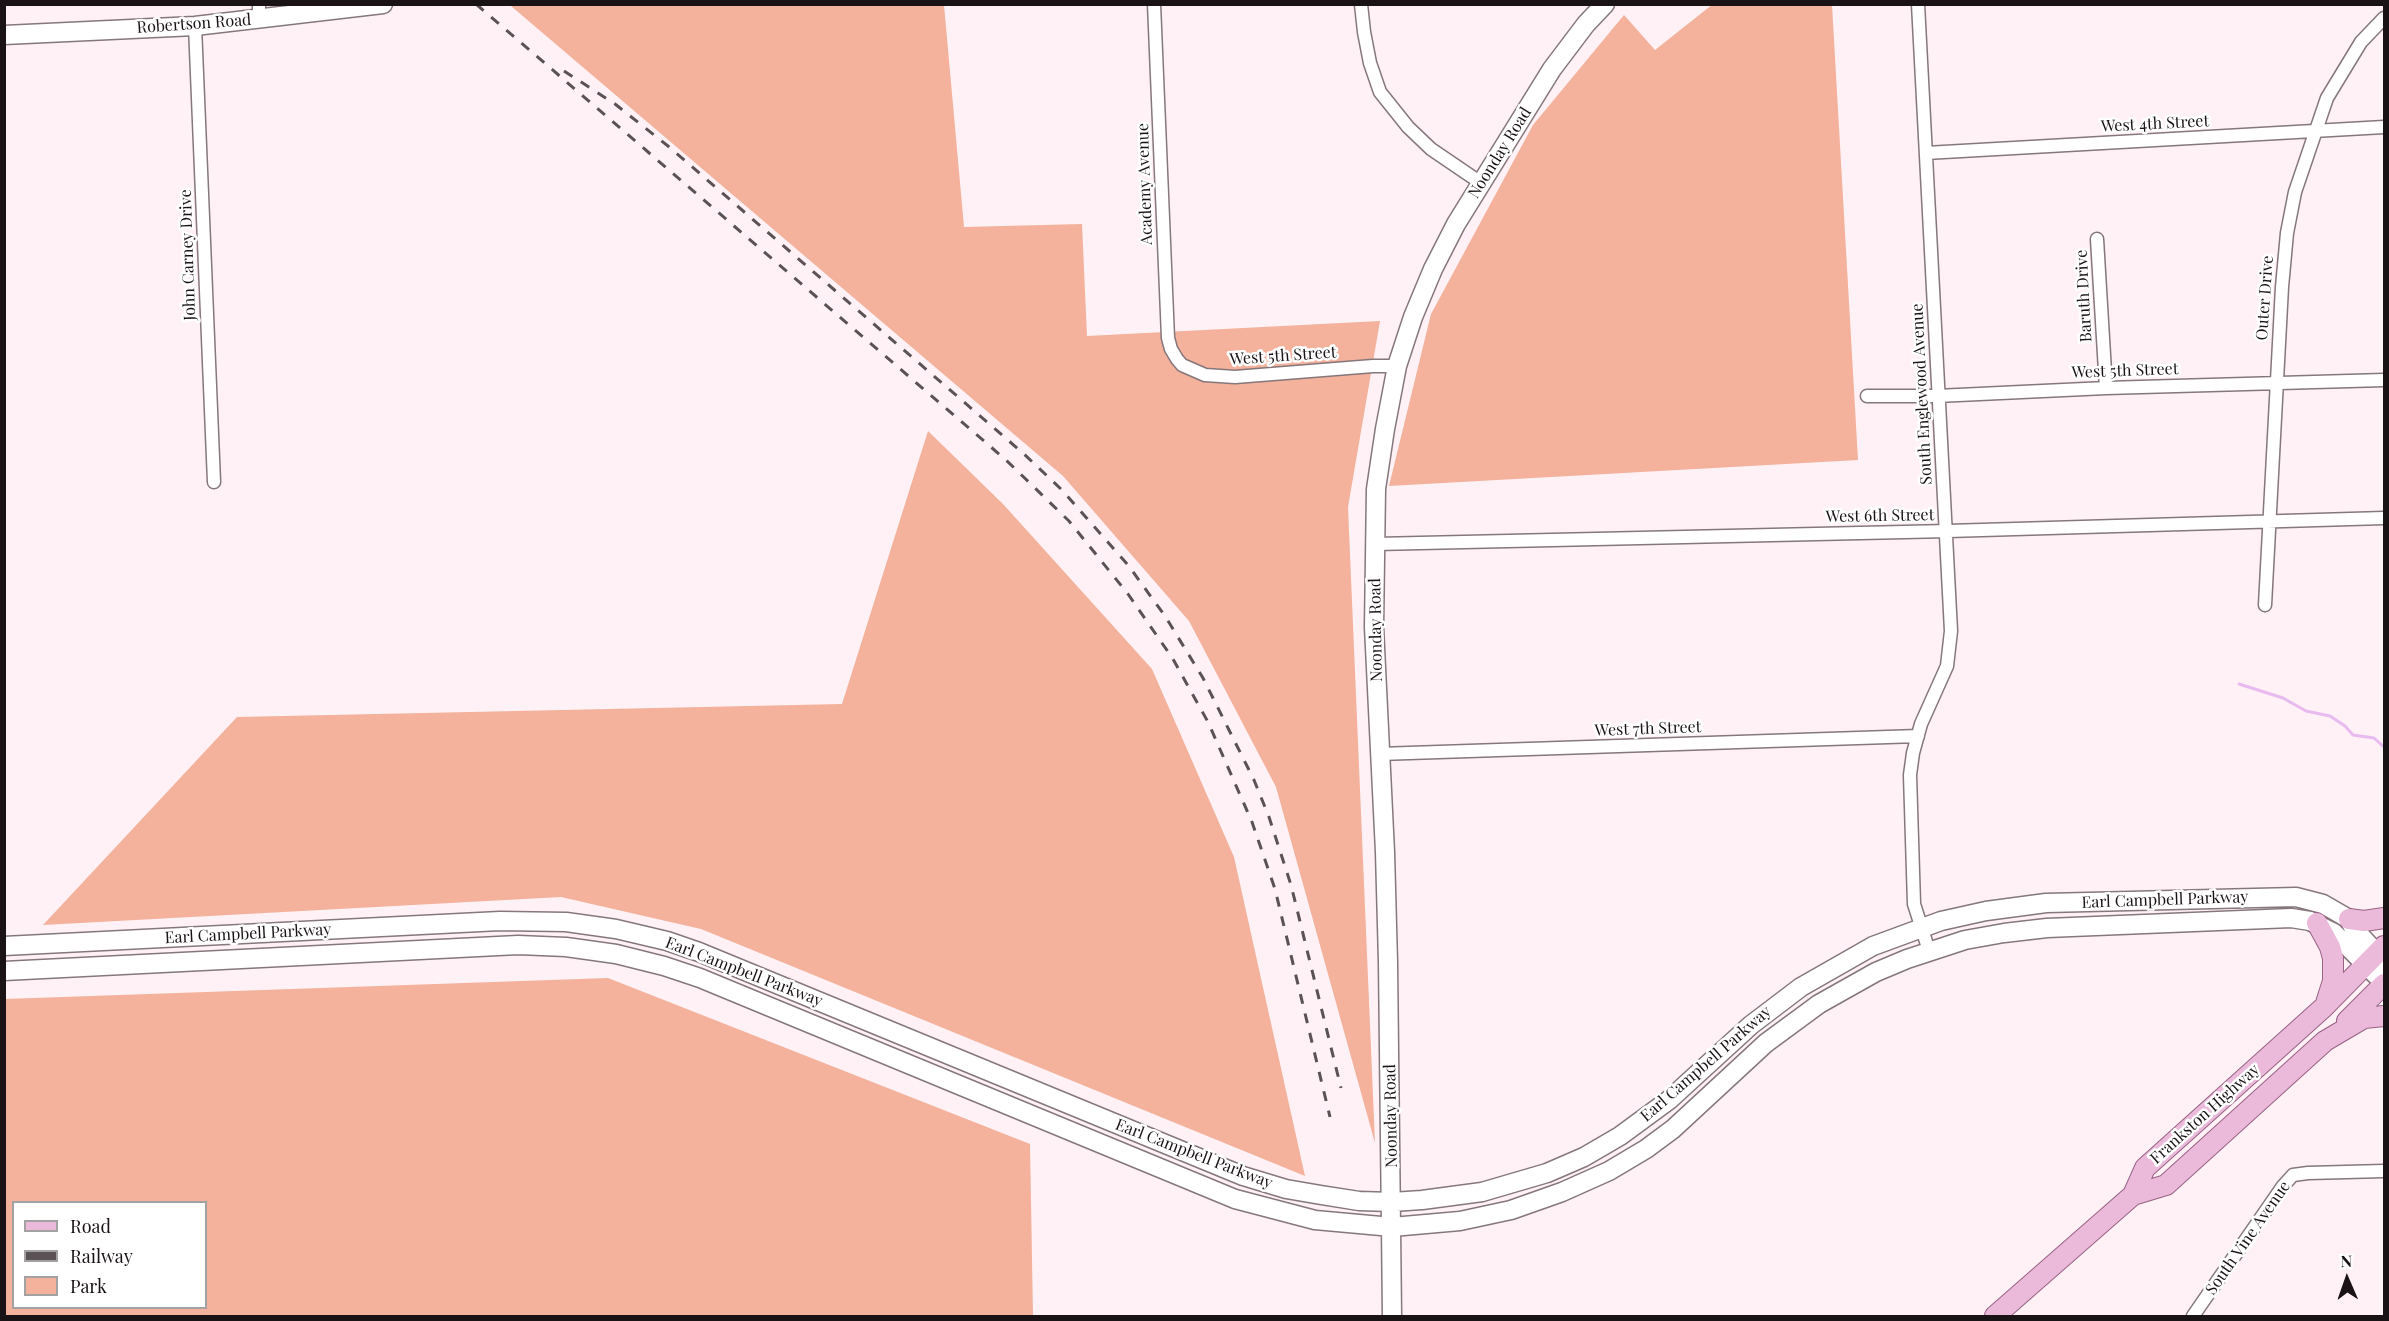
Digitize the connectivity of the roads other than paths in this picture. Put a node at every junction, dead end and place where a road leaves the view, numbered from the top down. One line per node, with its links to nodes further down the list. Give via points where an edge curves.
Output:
1 (383, 4): 6 (main road, Robertson Road)
2 (1154, 4): 15 (street, Academy Avenue, via 1168,338)
3 (1362, 4): 13 (street, via 1370,63 1380,92 1431,149)
4 (1605, 4): 13 (main road, Noonday Road, via 1552,69)
5 (1918, 4): 12 (street, South Englewood Avenue)
6 (259, 12): 8 (main road, Robertson Road)
7 (2385, 18): 11 (street, Outer Drive, via 2361,42 2339,76)
8 (195, 26): 9 (main road, Robertson Road); 22 (street, John Carney Drive)
9 (4, 35)
10 (2385, 127): 11 (street, West 4th Street)
11 (2315, 132): 12 (street, West 4th Street); 18 (street, Outer Drive, via 2295,192 2287,233)
12 (1926, 153): 21 (street, South Englewood Avenue)
13 (1481, 183): 16 (main road, Noonday Road, via 1433,269)
14 (2097, 239): 19 (street, Baruth Drive)
15 (1177, 359): 16 (street, West 5th Street, via 1205,375 1235,377)
16 (1397, 366): 26 (main road, Noonday Road, via 1376,489)
17 (2385, 380): 18 (street, West 5th Street)
18 (2276, 384): 19 (street, West 5th Street); 24 (street, Outer Drive)
19 (2106, 388): 21 (street, West 5th Street)
20 (1867, 396): 21 (street, West 5th Street)
21 (1937, 396): 25 (street, South Englewood Avenue)
22 (214, 482)
23 (2385, 518): 24 (street, West 6th Street)
24 (2268, 521): 25 (street, West 6th Street); 27 (street, Outer Drive)
25 (1947, 531): 26 (street, West 6th Street); 28 (street, South Englewood Avenue, via 1949,654)
26 (1376, 544): 29 (main road, Noonday Road, via 1374,627)
27 (2265, 605)
28 (1918, 736): 29 (street, West 7th Street); 41 (street, South Englewood Avenue, via 1910,783 1914,894)
29 (1379, 754): 56 (main road, Noonday Road, via 1386,852)
30 (2196, 899): 31 (main road, Earl Campbell Parkway); 35 (main road, Earl Campbell Parkway, via 2295,897 2323,904); 37 (main road)
31 (2149, 901): 32 (main road, Earl Campbell Parkway); 39 (main road)
32 (2121, 902): 33 (main road, Earl Campbell Parkway); 40 (main road)
33 (2046, 903): 41 (main road, Earl Campbell Parkway, via 1986,911); 42 (main road)
34 (2385, 918): 35 (main road)
35 (2349, 919): 46 (main road, Earl Campbell Parkway)
36 (538, 921): 43 (main road); 44 (main road, Earl Campbell Parkway); 56 (main road, Earl Campbell Parkway, via 616,929 699,952 1243,1176 1303,1192)
37 (2196, 922): 38 (main road, Earl Campbell Parkway, via 2291,918); 39 (main road, Earl Campbell Parkway)
38 (2317, 923): 46 (main road, Earl Campbell Parkway); 49 (main road, via 2333,958 2333,981)
39 (2151, 924): 40 (main road, Earl Campbell Parkway)
40 (2121, 925): 42 (main road, Earl Campbell Parkway)
41 (1920, 927): 45 (street, South Englewood Avenue); 52 (main road, Earl Campbell Parkway, via 1852,956 1792,992)
42 (2047, 928): 45 (main road, Earl Campbell Parkway, via 1982,936)
43 (537, 945): 47 (main road, Earl Campbell Parkway); 57 (main road, Earl Campbell Parkway, via 625,955 684,972 1235,1199 1315,1220)
44 (4, 946)
45 (1929, 951): 53 (main road, Earl Campbell Parkway, via 1861,979 1805,1013 1766,1043)
46 (2379, 956): 48 (main road, Earl Campbell Parkway); 49 (main road, Frankston Highway)
47 (4, 971)
48 (2385, 983): 51 (main road)
49 (2324, 1007): 55 (main road, Frankston Highway, via 2145,1168)
50 (2385, 1016): 51 (main road, via 2364,1018)
51 (2325, 1041): 55 (main road, via 2166,1185)
52 (1680, 1090): 53 (main road); 56 (main road, Earl Campbell Parkway, via 1620,1136 1548,1173 1482,1192)
53 (1698, 1108): 57 (main road, Earl Campbell Parkway, via 1632,1157 1546,1198 1477,1218)
54 (2385, 1171): 60 (street, South Vine Avenue, via 2293,1175)
55 (2133, 1195): 59 (main road, Frankston Highway)
56 (1392, 1202): 57 (main road, Noonday Road)
57 (1392, 1227): 58 (main road, Noonday Road)
58 (1392, 1317)
59 (1995, 1317)
60 (2193, 1317)

